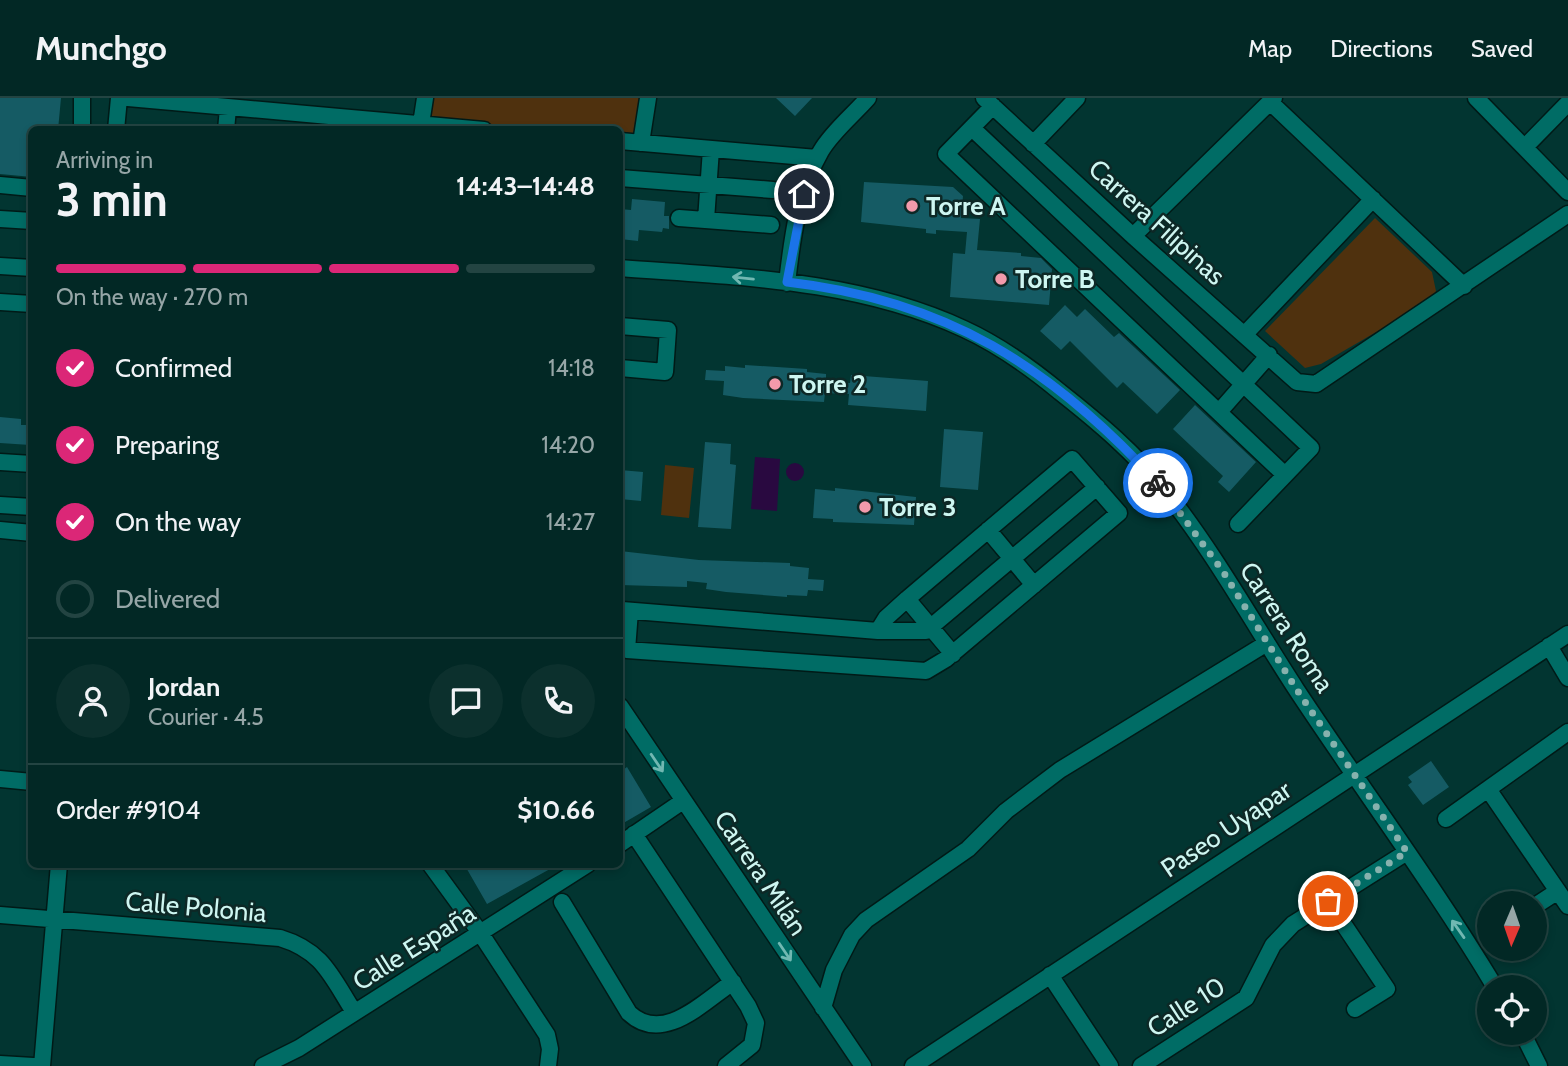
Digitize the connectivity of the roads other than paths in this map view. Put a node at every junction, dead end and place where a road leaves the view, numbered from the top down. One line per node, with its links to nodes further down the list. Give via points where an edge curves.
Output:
1 (82, 98): 15 (street)
2 (119, 98): 16 (street)
3 (128, 98): 13 (street)
4 (425, 98): 14 (street)
5 (648, 98): 21 (street)
6 (868, 98): 25 (street)
7 (1077, 98): 22 (street)
8 (1476, 98): 23 (street)
9 (1272, 100): 32 (street); 39 (street)
10 (988, 102): 19 (street); 22 (street, Carrera Filipinas)
11 (1568, 103): 23 (street)
12 (256, 104): 13 (street); 14 (street)
13 (228, 108): 17 (street)
14 (421, 124): 18 (street)
15 (82, 126)
16 (116, 126)
17 (226, 126)
18 (442, 126)
19 (972, 128): 51 (street); 52 (street, via 946,155)
20 (623, 141): 21 (street)
21 (641, 143): 24 (street)
22 (1033, 144): 39 (street, Carrera Filipinas)
23 (1525, 147): 31 (street)
24 (711, 149): 25 (street); 28 (street)
25 (817, 159): 43 (street, via 798,214)
26 (623, 178): 28 (street)
27 (0, 185): 29 (street)
28 (708, 185): 30 (street); 36 (street)
29 (28, 188)
30 (773, 190)
31 (1568, 192)
32 (1373, 199): 44 (street); 48 (street)
33 (1568, 214): 44 (street)
34 (679, 218): 36 (street)
35 (0, 219): 37 (street)
36 (706, 220): 38 (street)
37 (28, 221)
38 (771, 225)
39 (1133, 236): 48 (street, Carrera Filipinas)
40 (0, 266): 41 (street)
41 (28, 268)
42 (623, 268): 43 (street, Carrera Roma, one-way to 42)
43 (787, 282): 70 (street, Carrera Roma, via 898,304 965,329 1025,363 1111,432 1165,490)
44 (1464, 286): 49 (street, Carrera Filipinas, via 1317,384 1297,382)
45 (0, 302): 46 (street)
46 (28, 304)
47 (623, 327): 50 (street, via 668,330 665,372)
48 (1245, 334): 49 (street, Carrera Filipinas)
49 (1269, 355): 51 (street)
50 (623, 368)
51 (1244, 384): 52 (street); 55 (street, via 1311,448)
52 (1219, 412): 55 (street)
53 (0, 462): 54 (street)
54 (28, 464)
55 (1285, 475): 59 (street)
56 (1097, 487): 61 (street, via 1072,459); 63 (street); 64 (street, via 1119,513)
57 (0, 505): 58 (street)
58 (28, 507)
59 (1238, 524)
60 (0, 530): 62 (street)
61 (988, 530): 63 (street); 65 (street)
62 (28, 533)
63 (1012, 559): 64 (street); 67 (street)
64 (1034, 585): 72 (street)
65 (907, 599): 67 (street); 68 (street)
66 (625, 611): 68 (street); 72 (street, via 627,650 919,672)
67 (931, 628): 68 (street); 72 (street)
68 (878, 631)
69 (1568, 634): 71 (street, Paseo Uyapar)
70 (1267, 643): 76 (street, Carrera Roma); 99 (street, via 1060,770 1006,811 968,849 866,920 852,935 834,970)
71 (1549, 646): 73 (street); 76 (street, Paseo Uyapar)
72 (953, 654)
73 (1568, 678)
74 (623, 711): 80 (street, Carrera Milán, one-way to 80)
75 (1568, 732): 79 (street)
76 (1354, 772): 84 (street, Carrera Roma); 96 (street, Paseo Uyapar)
77 (0, 779): 78 (street)
78 (28, 782)
79 (1488, 789): 81 (street); 88 (street)
80 (682, 801): 82 (street); 99 (street, Carrera Milán, one-way to 99)
81 (1446, 819)
82 (634, 834): 83 (street); 98 (street)
83 (623, 842)
84 (1407, 852): 90 (street, Calle 10); 97 (street, Carrera Roma, one-way to 84)
85 (59, 868): 94 (street)
86 (433, 868): 95 (street)
87 (582, 868): 95 (street, Calle España)
88 (1558, 891): 89 (street); 92 (street)
89 (1547, 898)
90 (1328, 901): 100 (street, via 1387,989); 112 (street, Calle 10, via 1293,924 1273,945 1246,998)
91 (562, 902): 98 (street, via 638,1021 650,1026 673,1023)
92 (1568, 906)
93 (0, 915): 94 (street, Calle Polonia)
94 (54, 919): 101 (street, Calle Polonia, via 280,938 304,945 322,962); 106 (street)
95 (481, 934): 101 (street, Calle España); 103 (street, via 547,1035)
96 (1049, 975): 110 (street, Paseo Uyapar); 111 (street)
97 (1487, 975)
98 (733, 982): 108 (street, via 756,1023 755,1035 745,1054)
99 (823, 1008): 109 (street, Carrera Milán)
100 (1355, 1009)
101 (354, 1012): 107 (street, Calle España)
102 (1528, 1045): 113 (street)
103 (549, 1063)
104 (0, 1064): 105 (street)
105 (33, 1066)
106 (42, 1066)
107 (263, 1066)
108 (726, 1066)
109 (863, 1066)
110 (913, 1066)
111 (1110, 1066)
112 (1141, 1066)
113 (1539, 1066)

